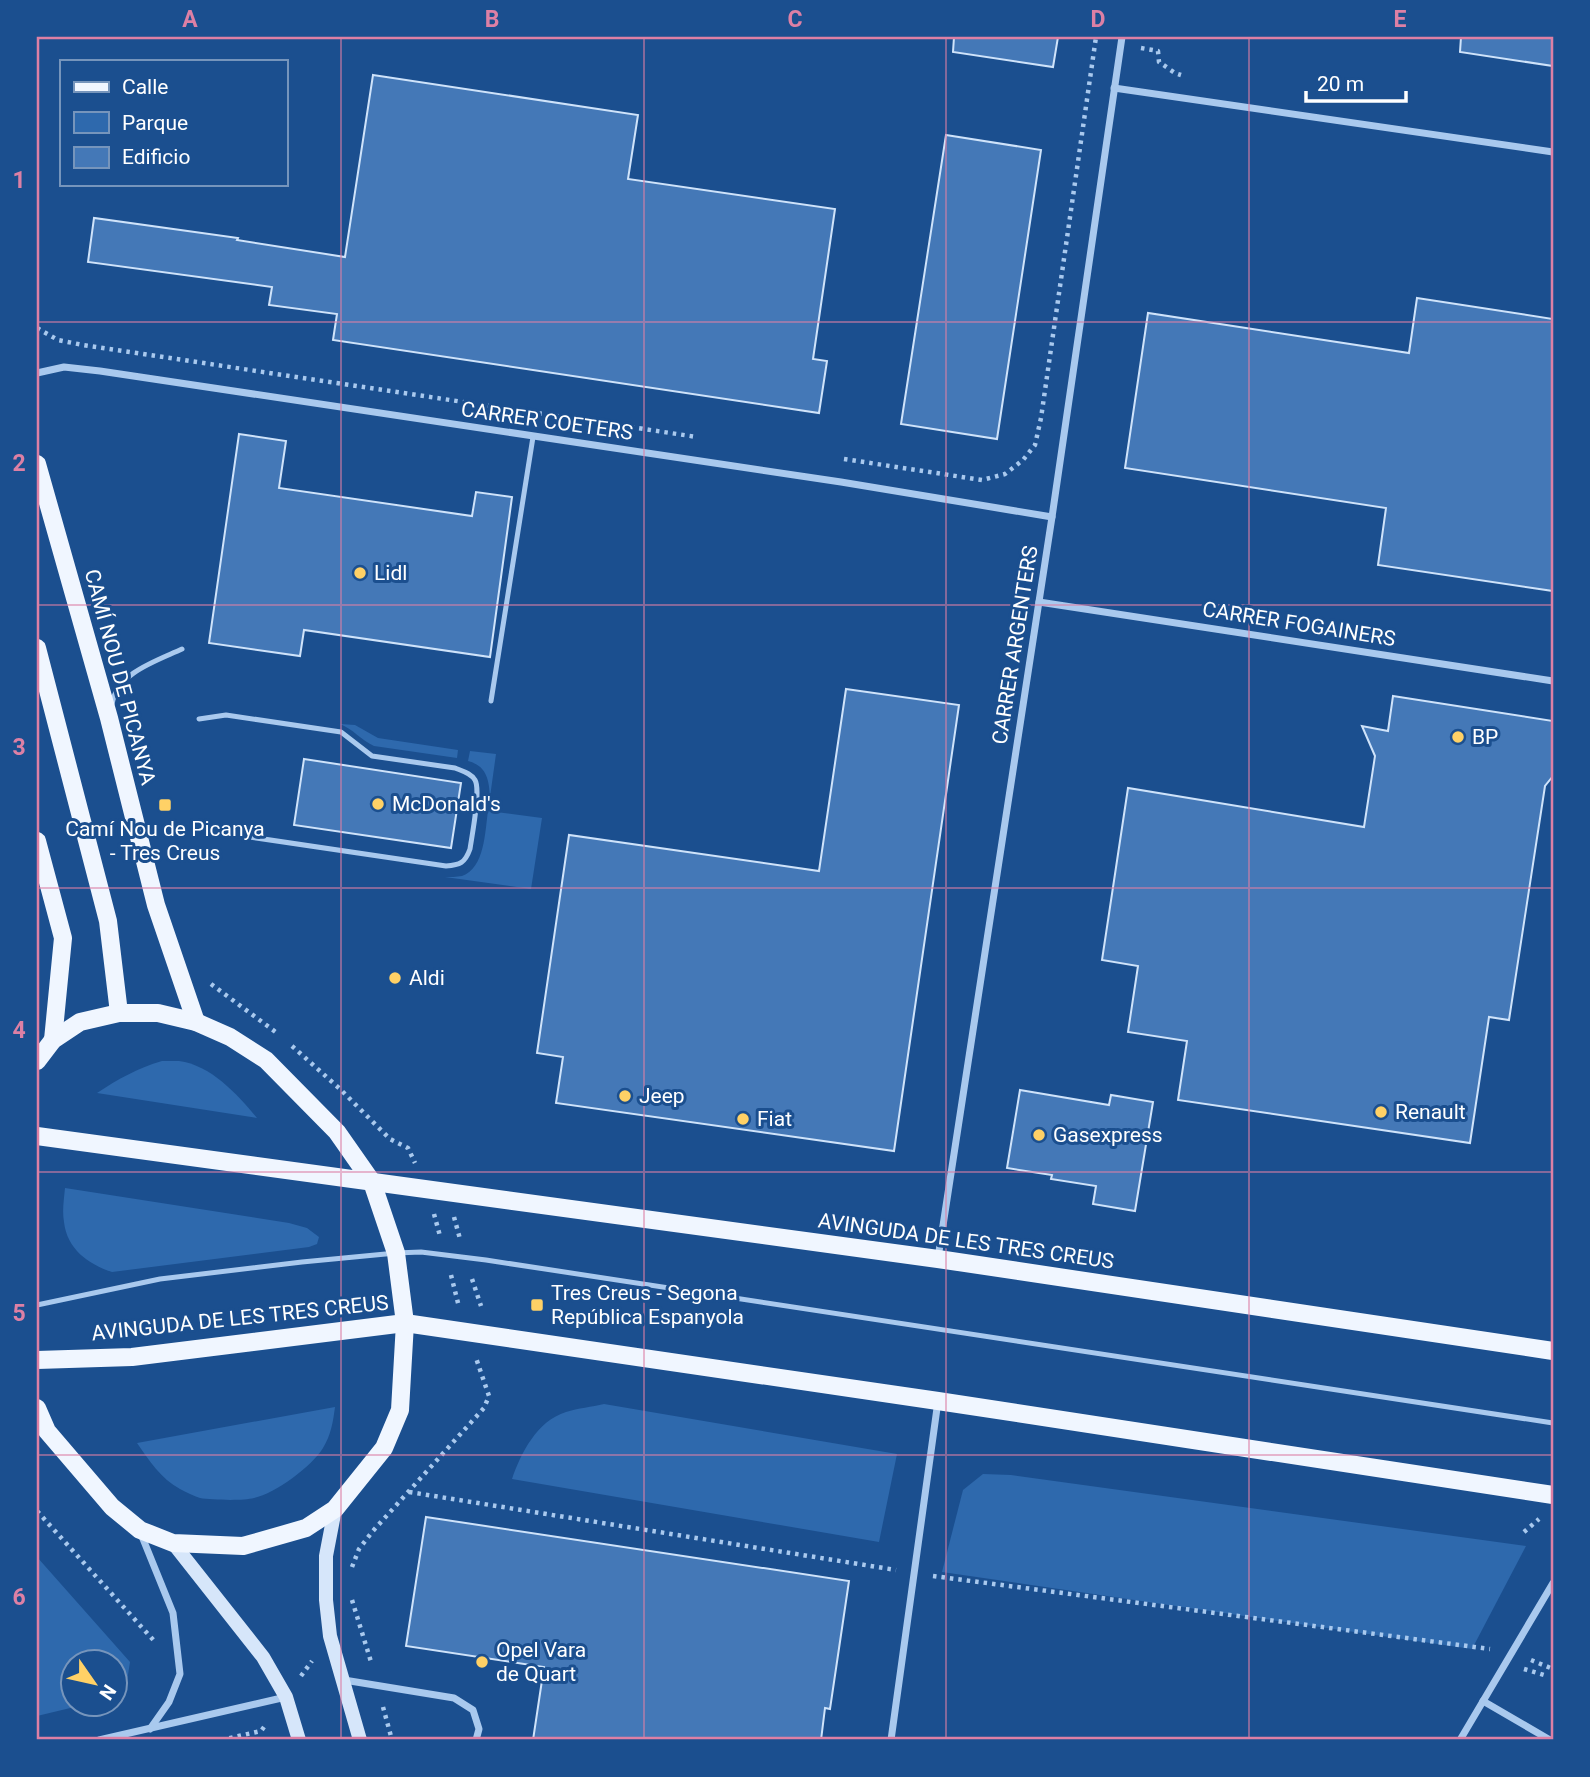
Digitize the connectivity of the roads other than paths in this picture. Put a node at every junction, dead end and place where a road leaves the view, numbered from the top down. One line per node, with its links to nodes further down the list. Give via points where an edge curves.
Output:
1 (1122, 37): 2 (street, CARRER ARGENTERS)
2 (1114, 88): 3 (street); 7 (street, CARRER ARGENTERS)
3 (1553, 152)
4 (37, 373): 5 (street, CARRER COETERS, via 64,367 100,371)
5 (533, 437): 7 (street, CARRER COETERS); 12 (lane)
6 (37, 464): 13 (main road, CAMÍ NOU DE PICANYA)
7 (1052, 517): 8 (street, CARRER ARGENTERS)
8 (1039, 602): 11 (street, CARRER FOGAINERS); 24 (street, CARRER ARGENTERS)
9 (37, 648): 17 (main road, via 108,921)
10 (182, 649): 13 (lane, via 134,672 120,685)
11 (1553, 681)
12 (491, 701)
13 (109, 718): 18 (main road, CAMÍ NOU DE PICANYA, via 156,905)
14 (199, 719): 15 (lane, via 226,715 341,732 372,756 455,768 476,780 470,849 458,865)
15 (243, 836)
16 (37, 841): 19 (main road, via 63,938)
17 (119, 1013): 18 (main road, AVINGUDA DE LES TRES CREUS, via 158,1013); 19 (main road, AVINGUDA DE LES TRES CREUS, via 80,1022)
18 (196, 1022): 22 (main road, AVINGUDA DE LES TRES CREUS, via 266,1060 337,1132)
19 (53, 1040): 20 (main road, AVINGUDA DE LES TRES CREUS)
20 (37, 1061)
21 (37, 1136): 22 (main road, AVINGUDA DE LES TRES CREUS)
22 (372, 1182): 23 (main road, AVINGUDA DE LES TRES CREUS); 24 (main road, AVINGUDA DE LES TRES CREUS)
23 (396, 1253): 25 (lane, AVINGUDA DE LES TRES CREUS, via 160,1279); 26 (main road, AVINGUDA DE LES TRES CREUS); 31 (lane, via 485,1260)
24 (937, 1259): 27 (main road, AVINGUDA DE LES TRES CREUS)
25 (37, 1305)
26 (405, 1323): 28 (main road, AVINGUDA DE LES TRES CREUS, via 132,1357); 29 (main road, AVINGUDA DE LES TRES CREUS); 33 (main road, AVINGUDA DE LES TRES CREUS, via 400,1410 384,1448)
27 (1553, 1350)
28 (37, 1360)
29 (938, 1401): 32 (main road, AVINGUDA DE LES TRES CREUS); 45 (street)
30 (37, 1408): 34 (main road, AVINGUDA DE LES TRES CREUS, via 47,1431 111,1507)
31 (1553, 1423)
32 (1553, 1495)
33 (335, 1509): 35 (main road, AVINGUDA DE LES TRES CREUS, via 306,1528 243,1546); 37 (main road, via 326,1556 326,1600 330,1636)
34 (140, 1530): 35 (main road, AVINGUDA DE LES TRES CREUS); 40 (street, via 173,1613 180,1674 169,1702)
35 (173, 1543): 38 (main road, via 263,1657)
36 (1553, 1583): 39 (street)
37 (344, 1680): 43 (main road); 44 (street, via 454,1698 472,1710 479,1729)
38 (286, 1697): 40 (street); 42 (main road)
39 (1483, 1701): 46 (street); 47 (street)
40 (150, 1729): 41 (street)
41 (99, 1740)
42 (299, 1740)
43 (360, 1740)
44 (476, 1740)
45 (891, 1740)
46 (1460, 1740)
47 (1550, 1740)

